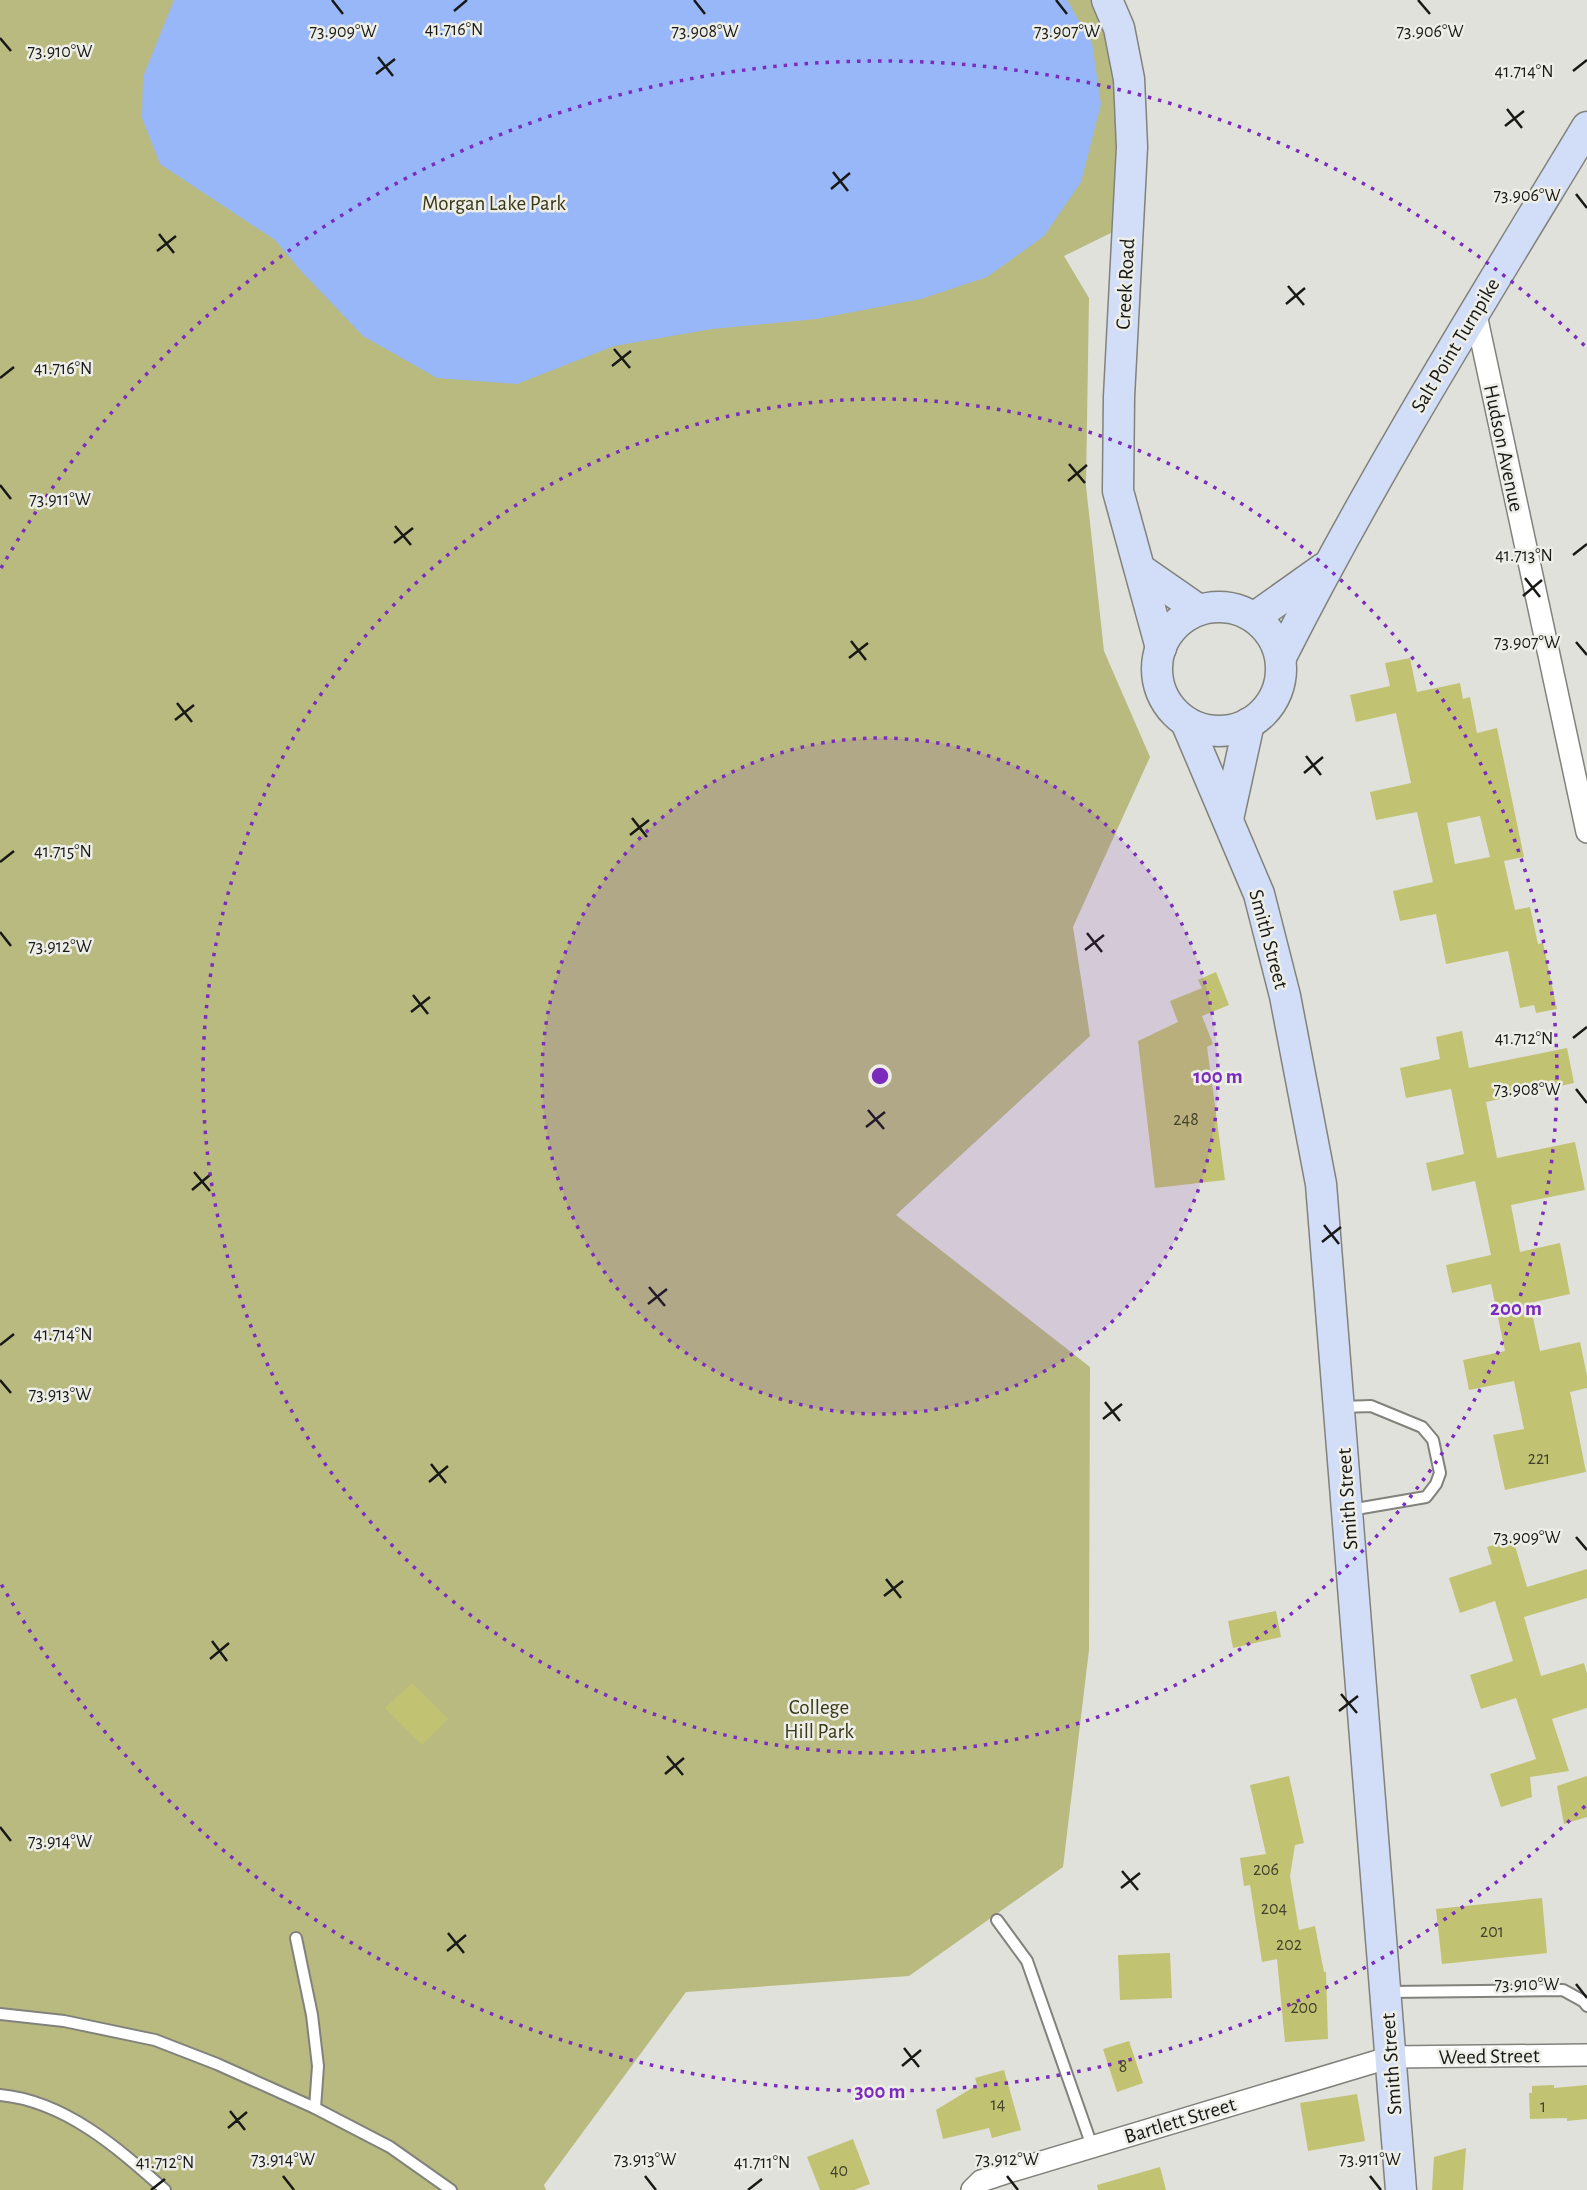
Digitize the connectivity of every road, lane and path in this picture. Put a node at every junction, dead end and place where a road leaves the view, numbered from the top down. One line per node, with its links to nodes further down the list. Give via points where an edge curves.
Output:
1 (1107, 0): 5 (street, Creek Road, via 1119,28 1129,79 1132,147 1118,491)
2 (1587, 127): 3 (street, Salt Point Turnpike)
3 (1475, 310): 4 (street, Salt Point Turnpike); 13 (street, Hudson Avenue)
4 (1327, 566): 7 (street, Salt Point Turnpike); 9 (street, Salt Point Turnpike)
5 (1140, 569): 6 (street); 8 (street, Creek Road)
6 (1199, 610): 7 (street, via 1218,606); 8 (street, via 1175,625)
7 (1255, 617): 9 (street, via 1267,628)
8 (1161, 648): 10 (street, via 1161,690)
9 (1281, 657): 11 (street, via 1276,695)
10 (1186, 722): 11 (street, via 1217,731); 12 (street, Smith Street)
11 (1249, 723): 12 (street)
12 (1228, 819): 14 (street, Smith Street, via 1259,894 1310,1118 1321,1184)
13 (1587, 832)
14 (1340, 1407): 15 (street, Smith Street); 15 (lane, via 1371,1406 1422,1427 1433,1440 1440,1473 1426,1497)
15 (1348, 1511): 18 (street, Smith Street)
16 (997, 1920): 25 (lane, via 1027,1961)
17 (296, 1938): 24 (lane, via 318,2066)
18 (1386, 1992): 19 (lane, via 1563,1990); 22 (street, Smith Street)
19 (1587, 2006)
20 (0, 2014): 24 (lane, via 64,2021 155,2040)
21 (1587, 2055): 22 (street, Weed Street)
22 (1391, 2057): 25 (street, Bartlett Street); 29 (street, Smith Street)
23 (0, 2095): 26 (lane, via 17,2096 71,2117 127,2155)
24 (315, 2108): 27 (lane, via 390,2147)
25 (1092, 2146): 28 (street, Bartlett Street, via 1005,2172 981,2181)
26 (165, 2190)
27 (451, 2190)
28 (972, 2190)
29 (1401, 2190)

